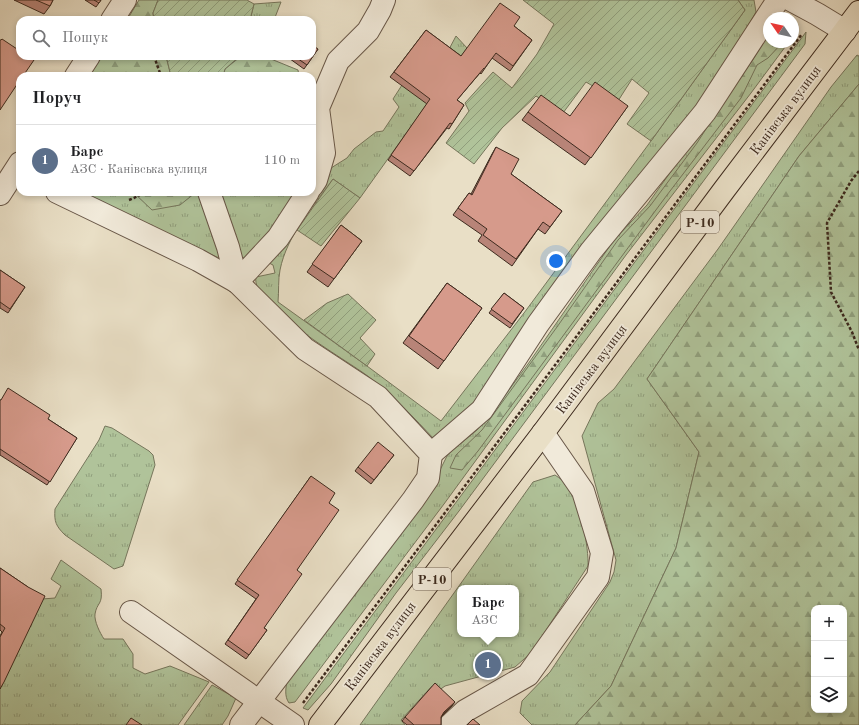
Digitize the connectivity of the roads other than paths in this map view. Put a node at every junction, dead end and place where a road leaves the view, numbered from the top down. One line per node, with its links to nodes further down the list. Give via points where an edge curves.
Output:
1 (125, 0): 6 (street)
2 (384, 0): 10 (street, via 368,31 338,61)
3 (778, 0): 20 (street, via 705,112 591,251 538,324 482,410)
4 (791, 0): 7 (street)
5 (859, 12): 7 (main road, Канівська вулиця / Р-10)
6 (115, 16)
7 (845, 31): 19 (main road, Канівська вулиця / Р-10)
8 (86, 60): 9 (street)
9 (79, 72)
10 (316, 105)
11 (316, 112): 13 (street, via 324,153)
12 (16, 173): 14 (street)
13 (316, 180)
14 (0, 194)
15 (65, 196): 18 (street, via 198,260)
16 (210, 196): 18 (street)
17 (305, 196): 18 (street, via 278,238)
18 (237, 282): 20 (street, via 305,349 378,397)
19 (543, 433): 25 (main road, Канівська вулиця / Р-10); 26 (street, via 583,491 602,553 598,577 528,675 466,711)
20 (431, 454): 22 (street, via 428,478 413,500)
21 (131, 612): 22 (street)
22 (258, 701): 23 (street); 24 (street)
23 (291, 723)
24 (241, 725)
25 (320, 725)
26 (450, 725)

